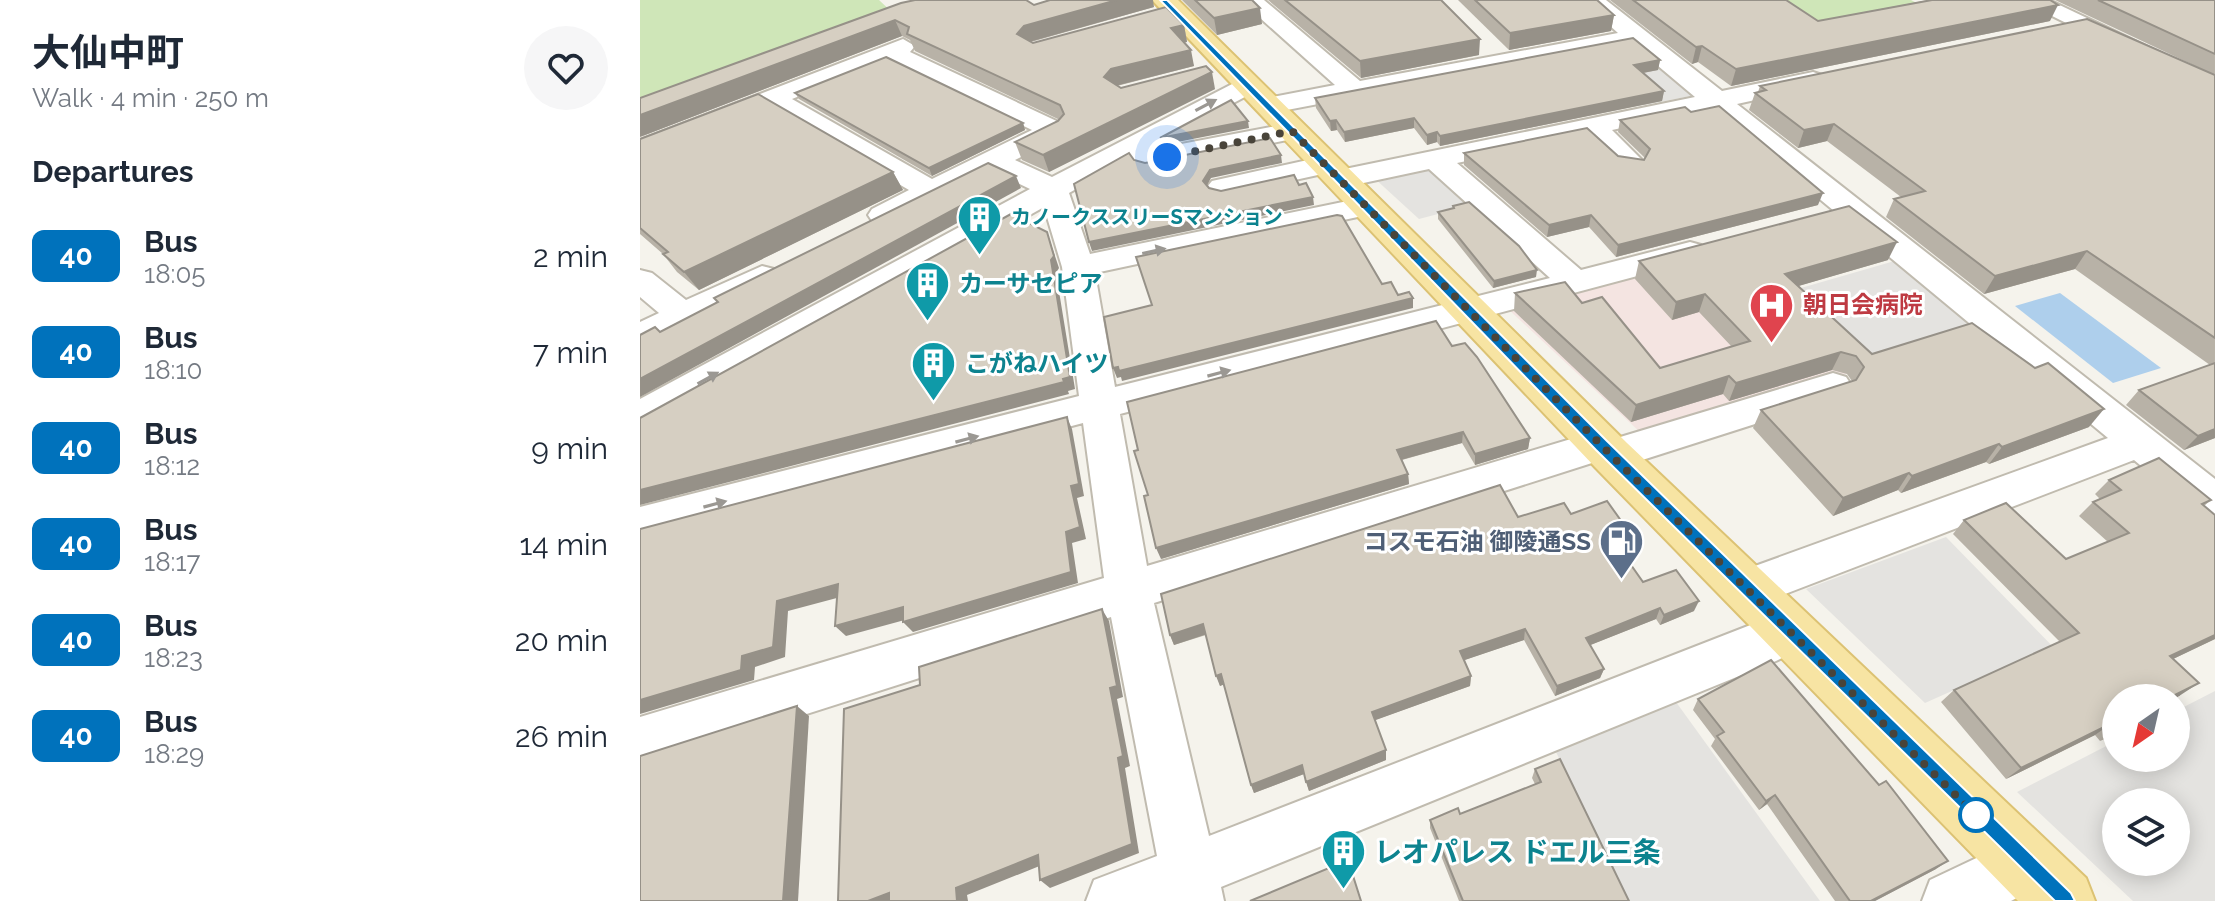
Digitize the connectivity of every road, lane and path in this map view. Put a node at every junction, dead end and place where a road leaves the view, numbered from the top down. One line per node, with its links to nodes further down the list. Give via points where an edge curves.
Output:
1 (1251, 0): 11 (street)
2 (1592, 0): 7 (street)
3 (2031, 0): 5 (street)
4 (1161, 10): 13 (main road)
5 (2081, 24): 6 (street); 12 (street)
6 (2035, 34)
7 (1638, 36): 9 (street); 15 (street)
8 (1482, 41): 9 (street)
9 (1502, 61): 11 (street)
10 (1837, 75): 15 (street)
11 (1355, 89): 13 (street)
12 (2215, 89)
13 (1246, 94): 17 (street, one-way to 13); 17 (street, via 1147,159); 22 (main road)
14 (771, 98): 18 (street); 20 (street, via 896,48 1053,130); 25 (street)
15 (1716, 100): 16 (street); 38 (street, via 1837,213)
16 (1591, 125): 19 (street); 21 (street)
17 (1137, 143): 24 (street)
18 (640, 150)
19 (1434, 158): 22 (street); 31 (street)
20 (993, 160): 24 (street); 25 (street)
21 (1631, 163)
22 (1344, 183): 23 (street); 29 (street, one-way to 22); 32 (main road)
23 (1222, 187)
24 (1053, 189): 29 (street); 37 (street, one-way to 24)
25 (931, 191): 26 (street)
26 (862, 225)
27 (1714, 246): 31 (street)
28 (793, 260): 33 (street)
29 (1078, 267): 36 (street)
30 (640, 280): 33 (street)
31 (1576, 283): 32 (street)
32 (1468, 310): 36 (street, one-way to 32); 39 (main road)
33 (682, 315): 34 (street)
34 (640, 337)
35 (1833, 386): 39 (street)
36 (1102, 404): 41 (street, one-way to 36); 43 (street)
37 (640, 416)
38 (2141, 442): 40 (street); 42 (street)
39 (1606, 450): 42 (main road); 43 (street)
40 (2215, 503)
41 (640, 524)
42 (1746, 589): 44 (main road)
43 (1129, 593): 45 (street); 47 (street)
44 (1789, 631): 46 (main road); 47 (street)
45 (640, 742)
46 (2044, 882): 49 (street)
47 (1192, 887): 48 (street)
48 (1115, 901)
49 (1951, 901)

